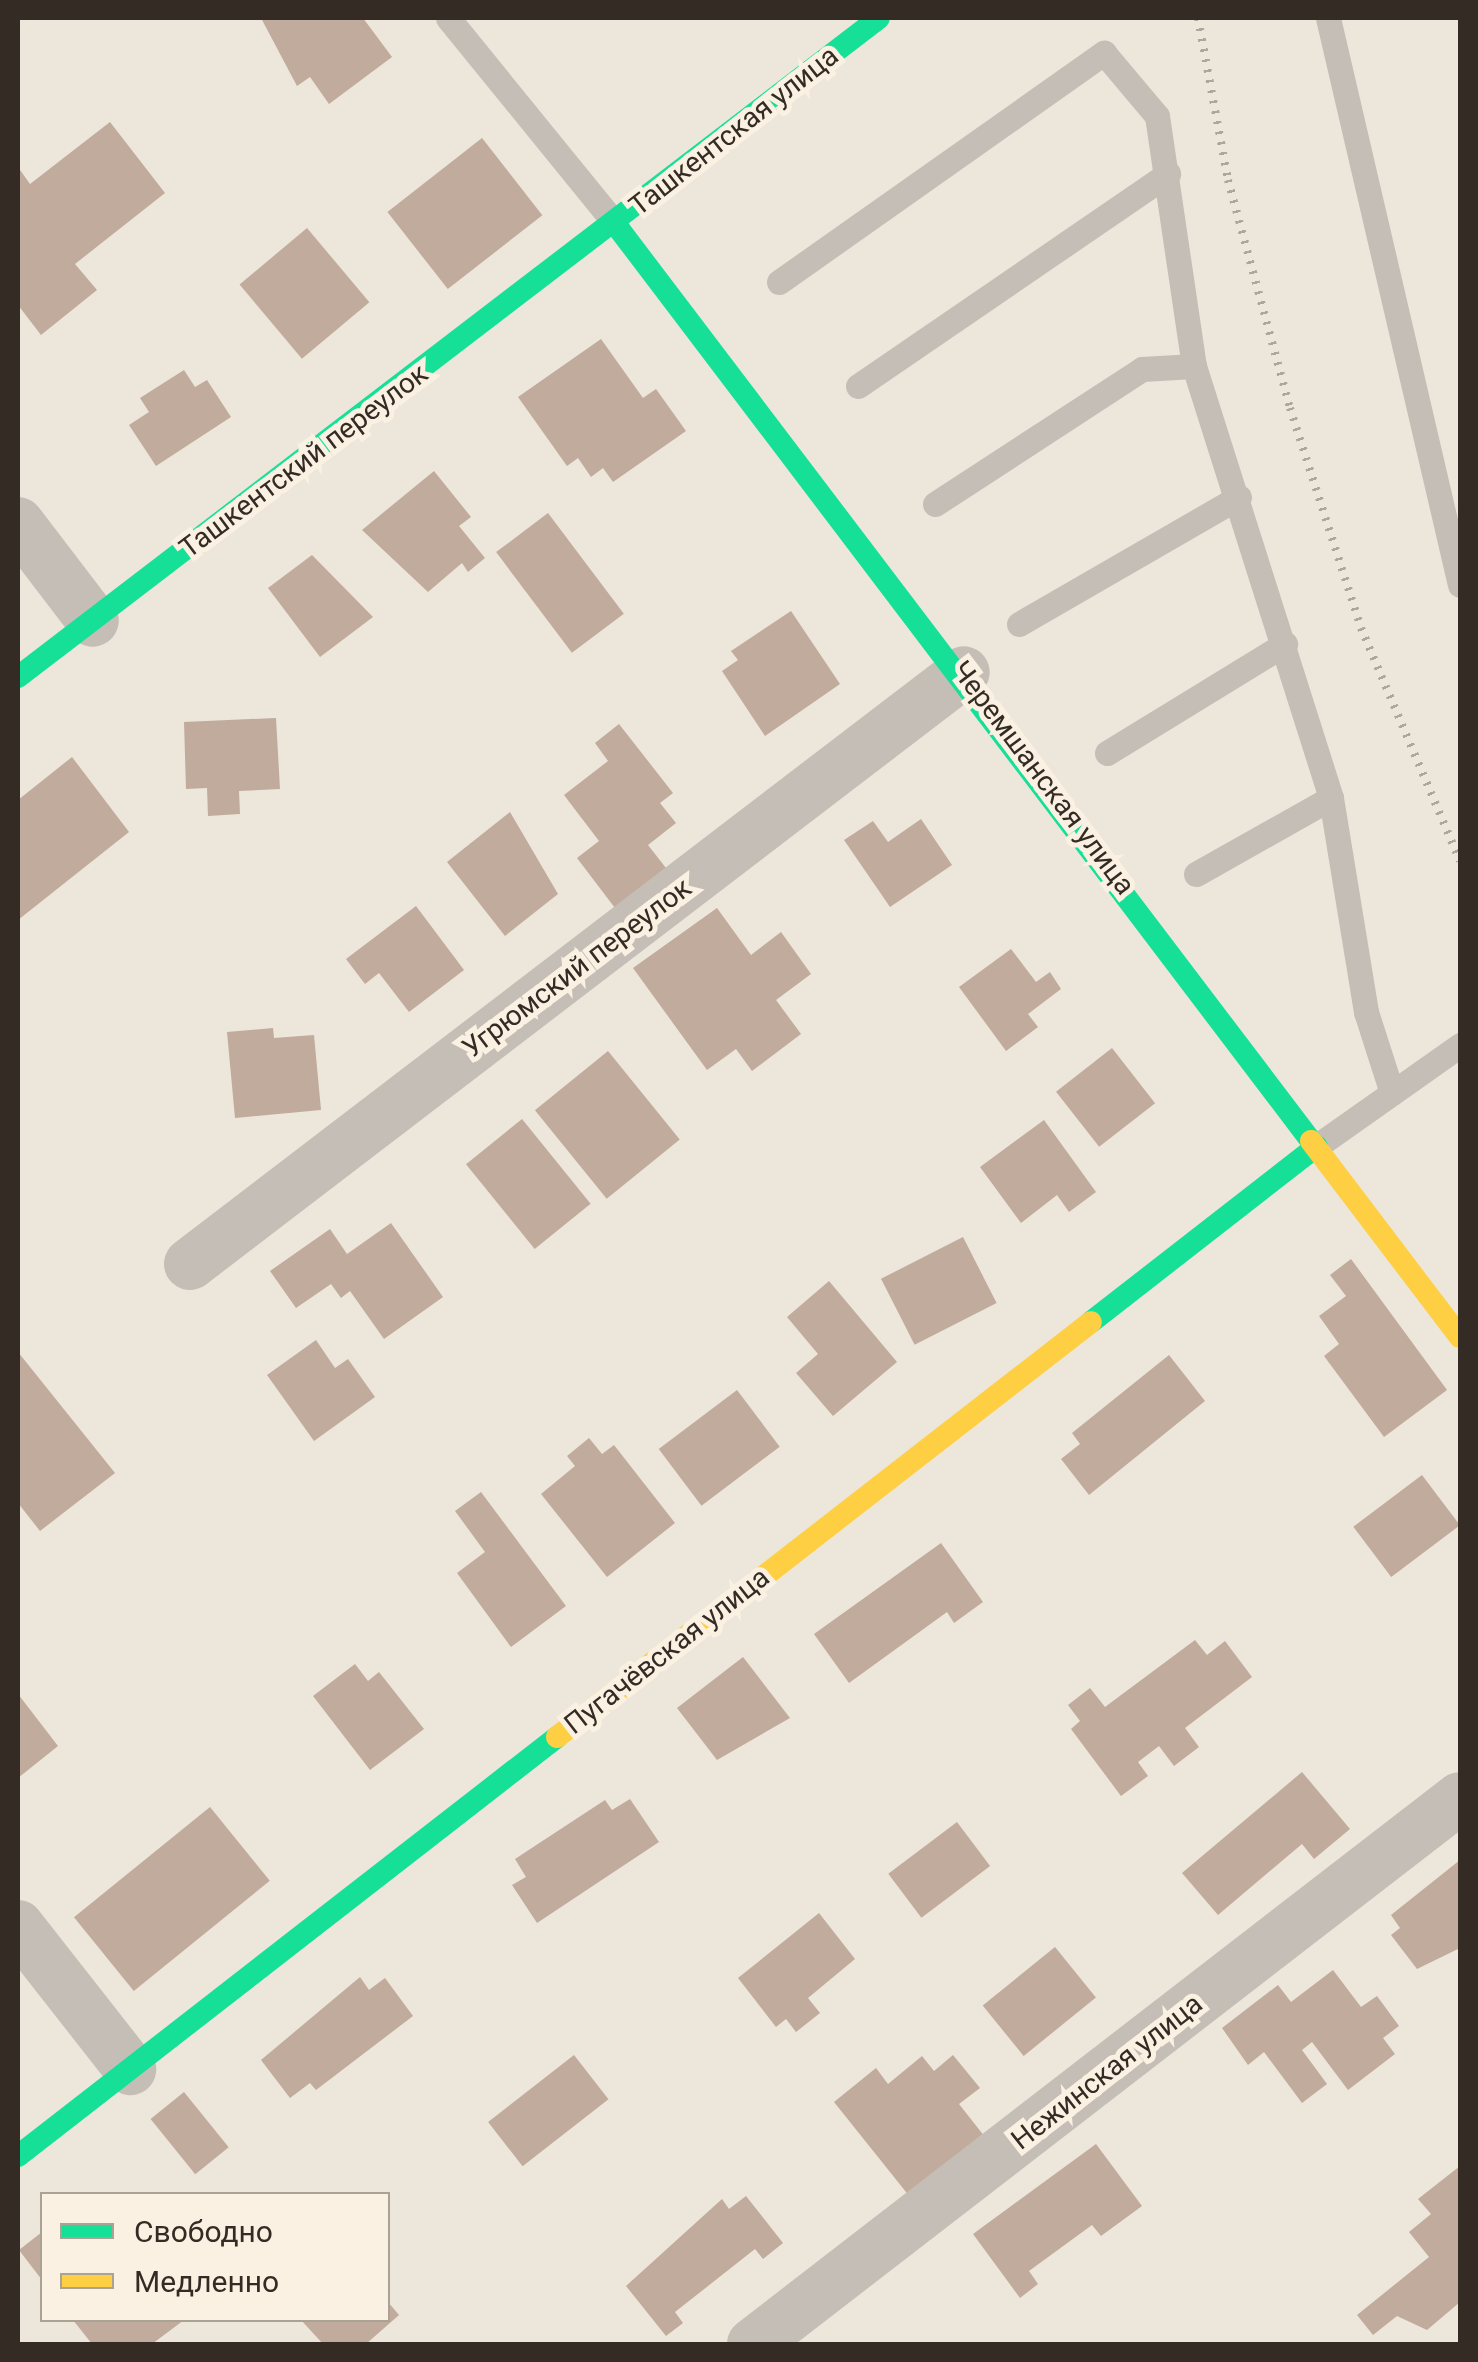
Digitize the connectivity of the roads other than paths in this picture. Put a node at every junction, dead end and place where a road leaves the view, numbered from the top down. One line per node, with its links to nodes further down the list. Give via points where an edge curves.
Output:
1 (448, 18): 5 (lane)
2 (879, 18): 5 (street, Ташкентская улица)
3 (1328, 18): 13 (lane)
4 (1168, 174): 7 (lane, via 1157,116 1104,52); 8 (lane); 9 (lane)
5 (616, 225): 6 (street, Ташкентская улица); 17 (street, Черемшанская улица)
6 (590, 245): 14 (street, Ташкентский переулок)
7 (779, 282)
8 (1194, 366): 10 (lane); 11 (lane, via 1142,369)
9 (858, 386)
10 (1240, 497): 15 (lane); 16 (lane)
11 (936, 504)
12 (18, 523): 14 (street)
13 (1460, 585)
14 (92, 620): 18 (street, Ташкентский переулок)
15 (1019, 624)
16 (1284, 644): 19 (lane); 20 (lane)
17 (964, 672): 24 (street, Черемшанская улица); 25 (street, Угрюмский переулок)
18 (18, 678)
19 (1108, 753)
20 (1330, 798): 21 (lane); 23 (lane, via 1366,1012)
21 (1196, 874)
22 (1460, 1045): 23 (lane)
23 (1392, 1093): 24 (lane)
24 (1317, 1146): 26 (street, Черемшанская улица); 29 (street, Пугачёвская улица)
25 (190, 1264)
26 (1460, 1338)
27 (1460, 1798): 31 (street, Нежинская улица)
28 (18, 1926): 29 (street)
29 (130, 2069): 30 (street, Пугачёвская улица)
30 (18, 2156)
31 (753, 2344)

